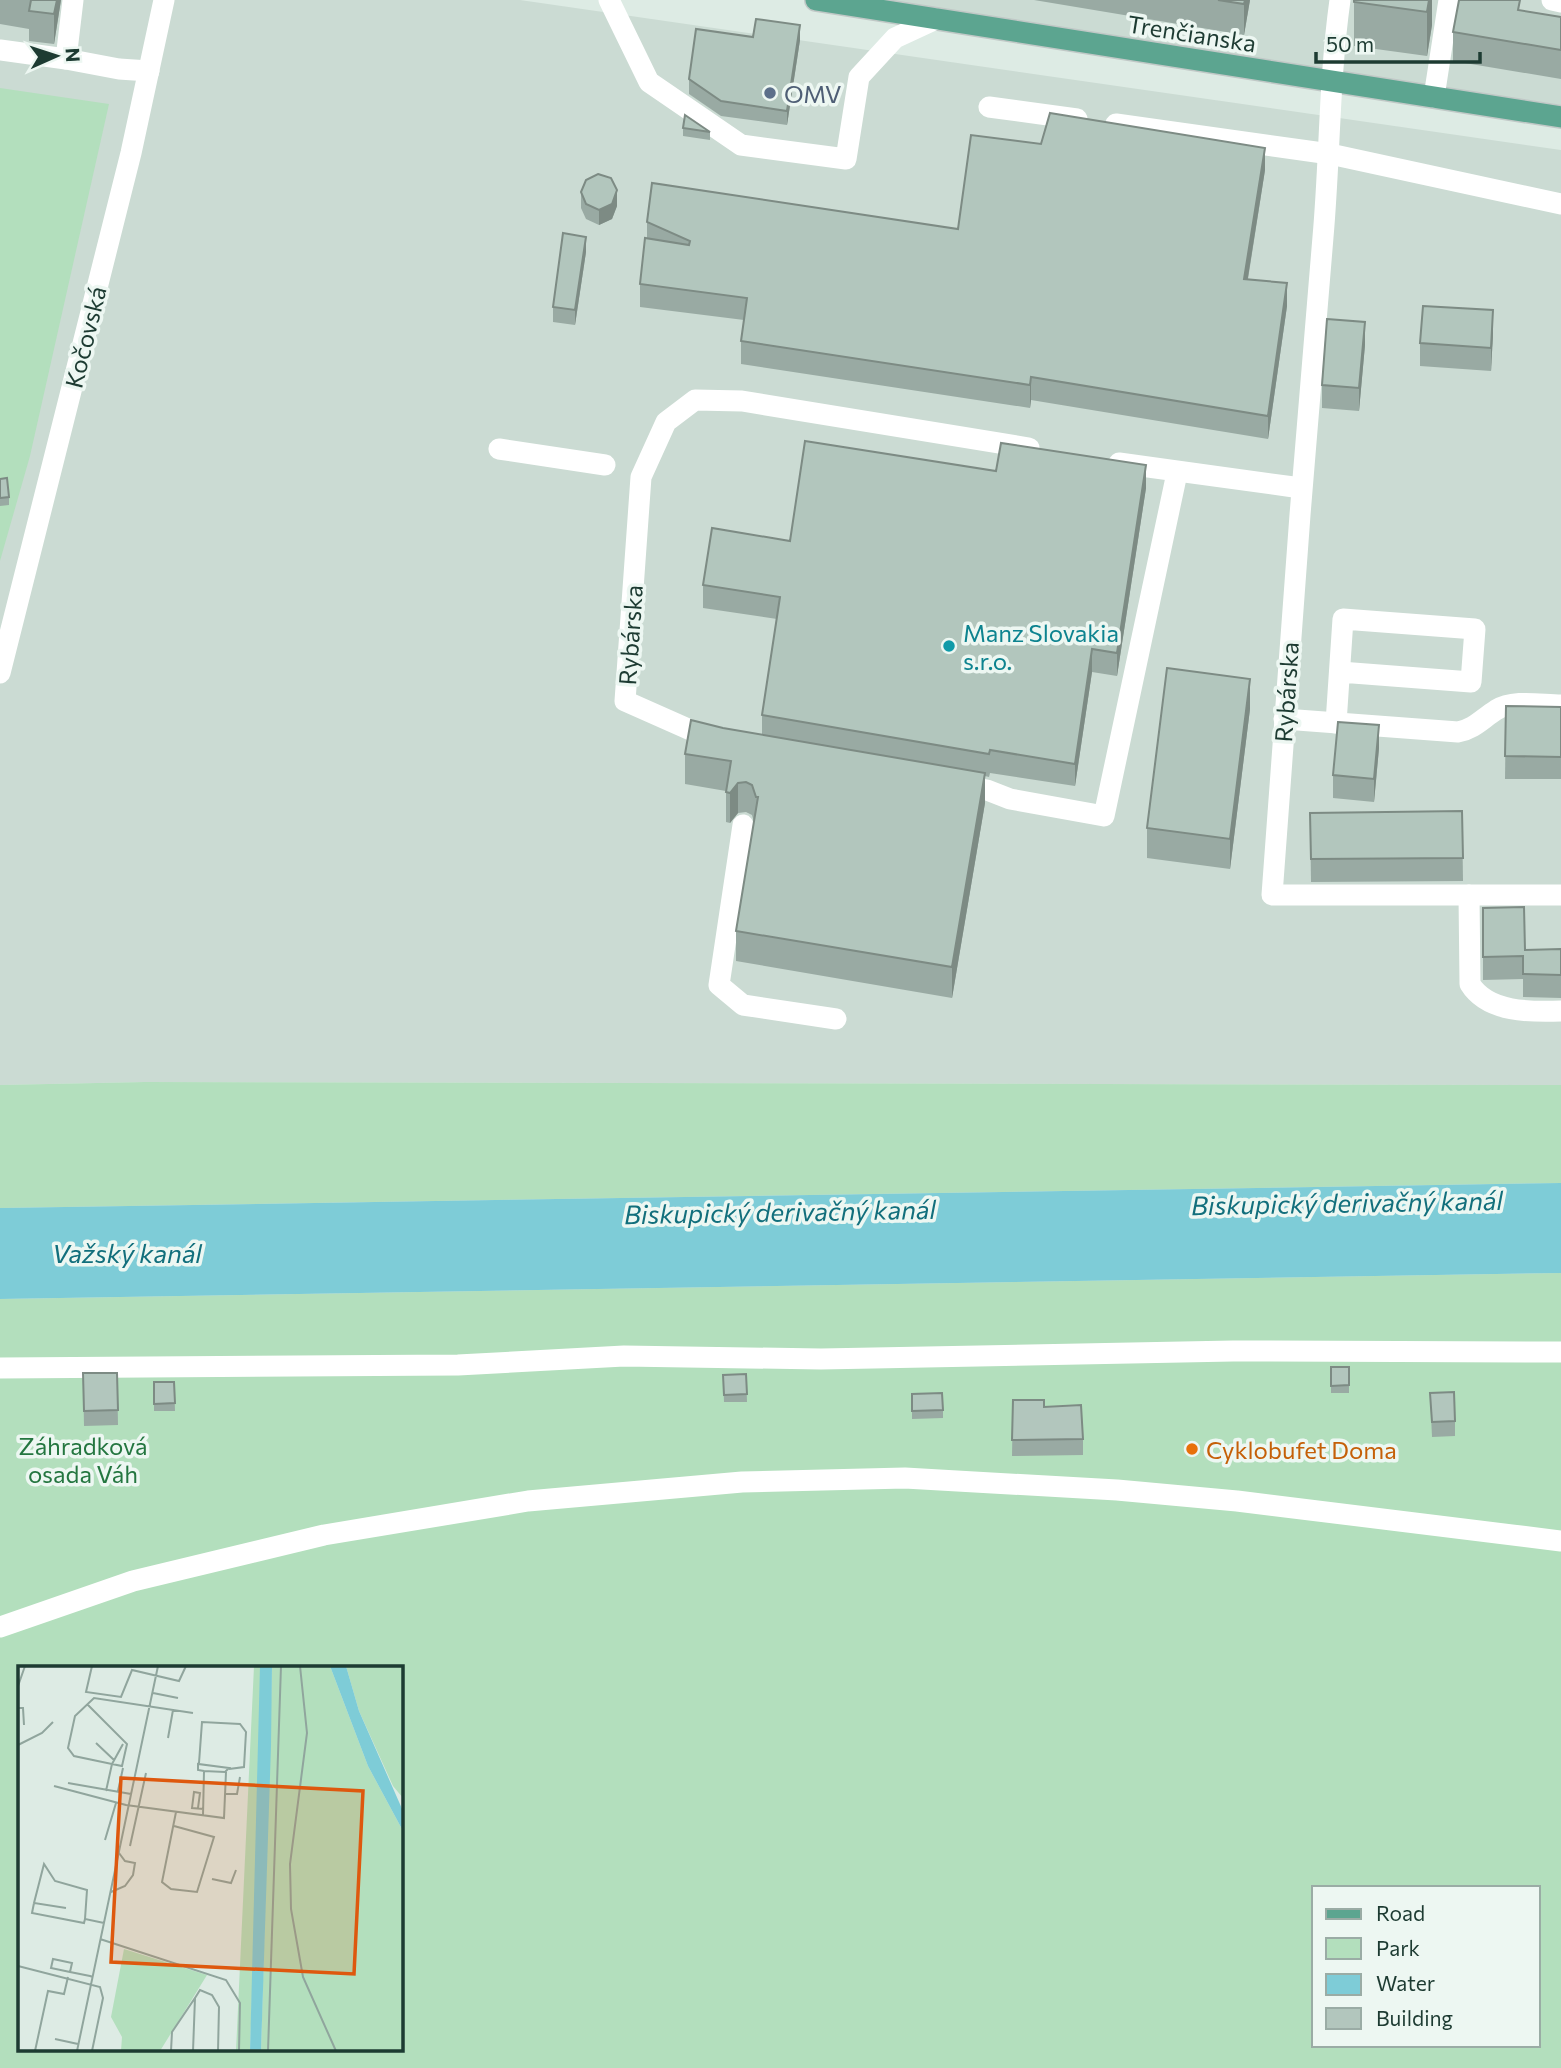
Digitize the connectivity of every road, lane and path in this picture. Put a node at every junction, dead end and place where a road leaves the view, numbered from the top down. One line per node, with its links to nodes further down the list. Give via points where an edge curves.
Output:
1 (73, 0): 11 (street)
2 (164, 0): 12 (street, Kočovská)
3 (609, 0): 9 (street, via 649,82 741,145 846,159 859,77 895,38)
4 (816, 0): 9 (main road, Trenčianska)
5 (1340, 0): 13 (street, Rybárska)
6 (1449, 0): 14 (street)
7 (1552, 0): 8 (street)
8 (1561, 2)
9 (936, 19): 13 (main road, Trenčianska)
10 (0, 50): 11 (street)
11 (66, 59): 12 (street)
12 (149, 71): 26 (street, Kočovská)
13 (1332, 81): 14 (main road, Trenčianska); 17 (street, Rybárska)
14 (1434, 97): 16 (main road, Trenčianska)
15 (989, 107): 17 (street)
16 (1561, 117)
17 (1330, 154): 18 (street); 24 (street, Rybárska)
18 (1561, 204)
19 (499, 449): 22 (street)
20 (1055, 453): 30 (street, Rybárska, via 742,401 695,400 666,422 641,477 625,701)
21 (1096, 459): 23 (street)
22 (605, 465)
23 (1177, 473): 24 (street); 31 (street, via 1104,816)
24 (1301, 488): 28 (street, Rybárska)
25 (1340, 671): 25 (street, via 1343,619 1475,629 1471,682); 29 (street)
26 (0, 673)
27 (1561, 705): 29 (street, via 1504,706 1469,730 1458,732)
28 (1284, 719): 29 (street); 33 (street, Rybárska, via 1272,895)
29 (1336, 723)
30 (734, 747)
31 (932, 781)
32 (743, 825): 36 (street, via 719,985 743,1005)
33 (1469, 895): 34 (street); 35 (street, via 1470,984 1475,992 1513,1009)
34 (1561, 895)
35 (1561, 1011)
36 (836, 1019)
37 (1561, 1352): 38 (street, via 1233,1351 821,1359 624,1356 458,1365)
38 (0, 1368)
39 (1561, 1541): 40 (street, via 1117,1490 905,1478 742,1482 528,1502 324,1535 132,1581)
40 (0, 1627)

